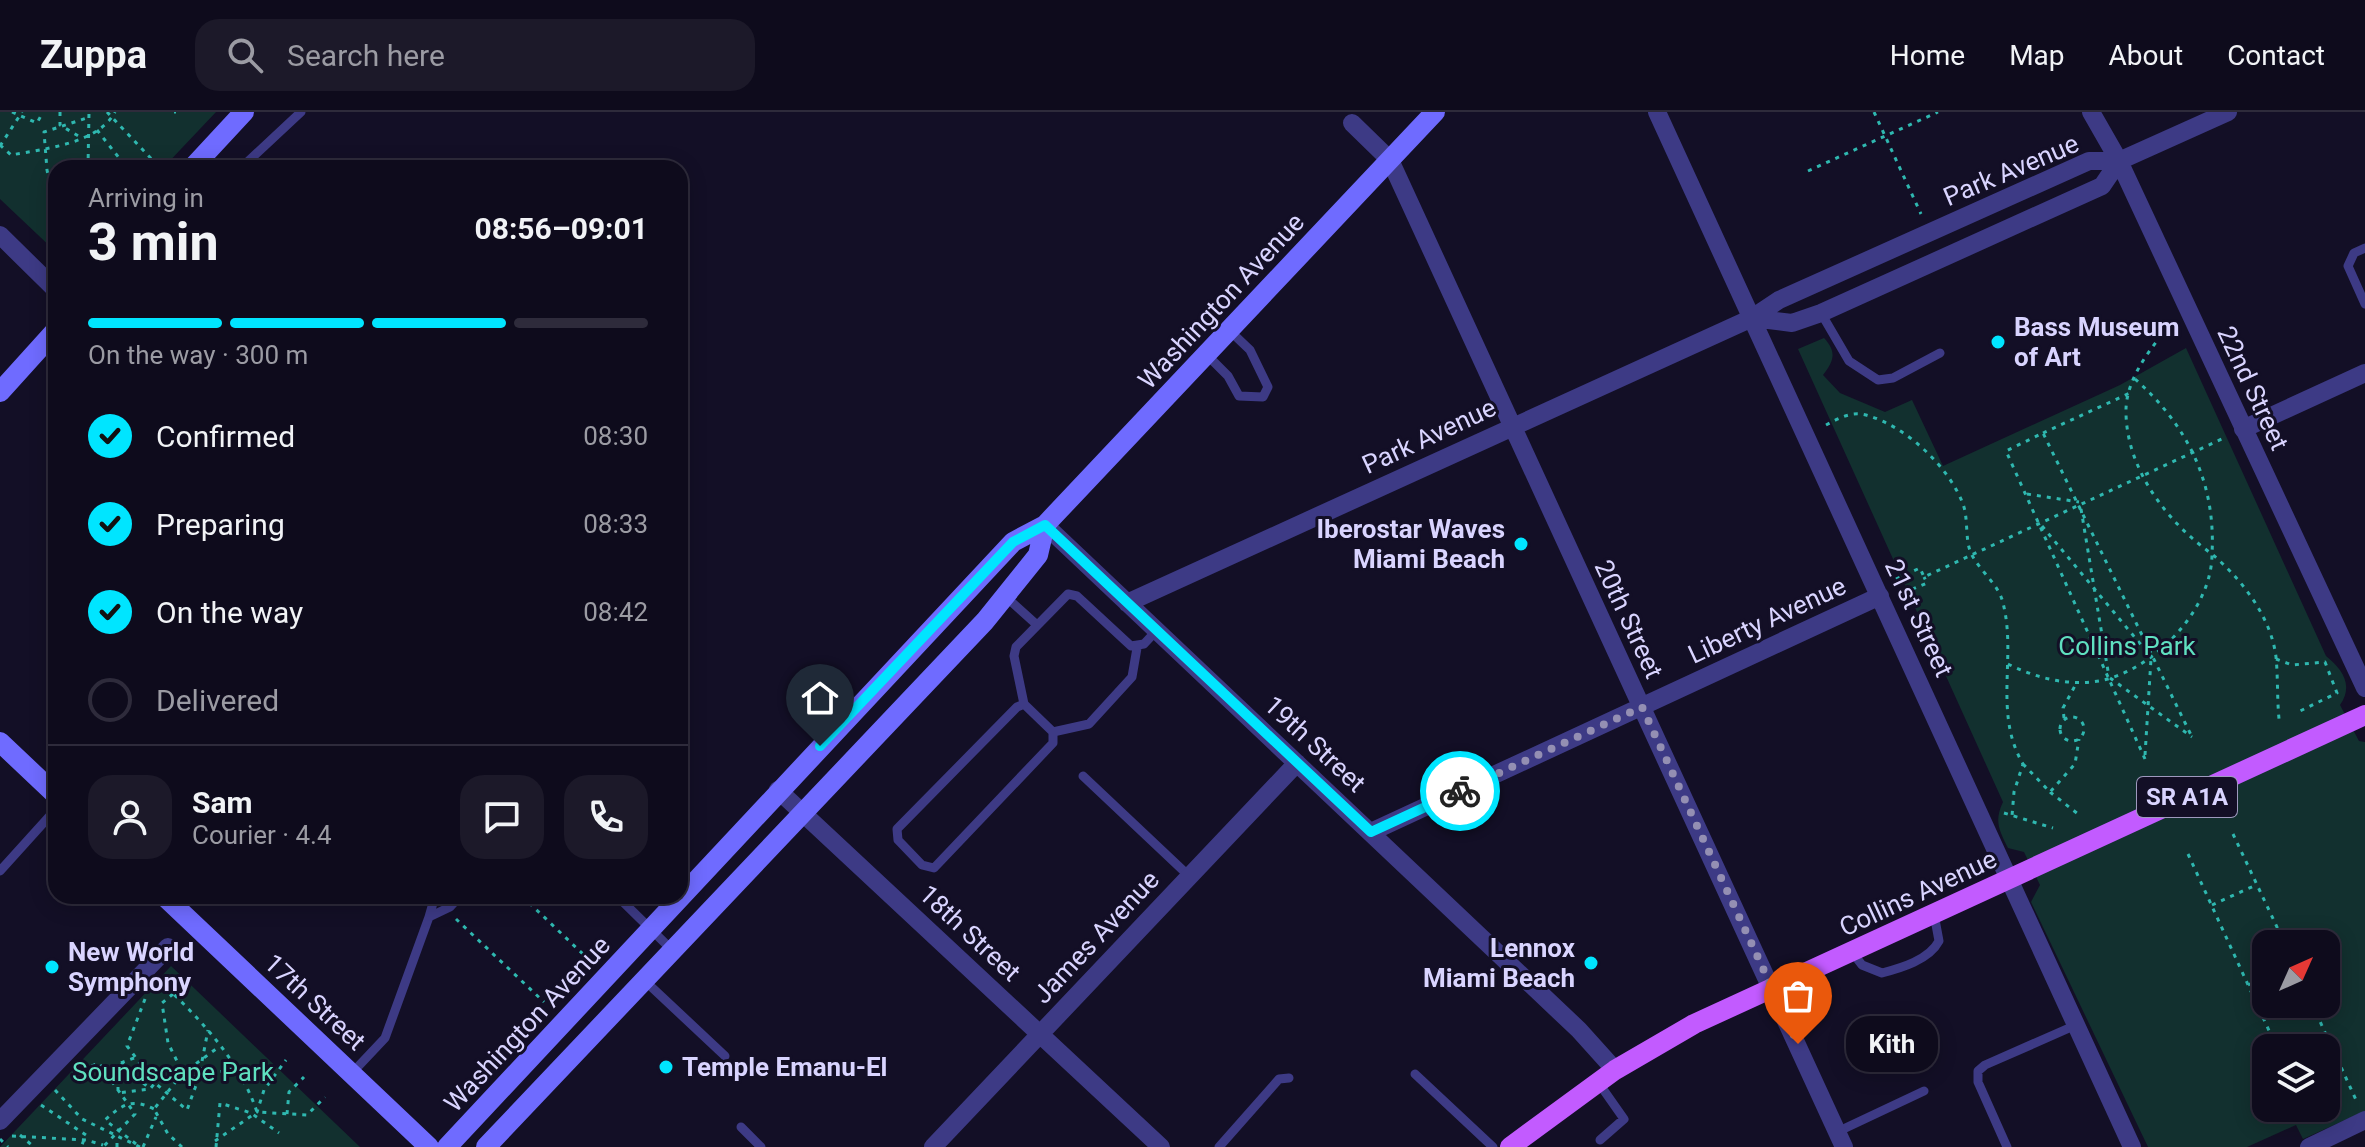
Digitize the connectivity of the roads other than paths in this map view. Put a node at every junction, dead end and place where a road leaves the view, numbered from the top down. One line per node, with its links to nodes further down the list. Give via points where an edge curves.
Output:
1 (244, 112): 8 (main road)
2 (301, 112): 9 (lane)
3 (1435, 112): 10 (main road, Washington Avenue)
4 (1657, 112): 17 (street, 21st Street)
5 (2091, 112): 11 (street, 22nd Street)
6 (2228, 112): 11 (street, Park Avenue)
7 (1352, 123): 10 (street, 20th Street)
8 (199, 160)
9 (250, 160)
10 (1390, 160): 18 (main road, Washington Avenue); 24 (street, 20th Street)
11 (2119, 161): 16 (street, Park Avenue, via 2102,186); 17 (street, Park Avenue, via 2089,161 1779,300); 25 (street, 22nd Street)
12 (0, 235): 14 (street)
13 (2365, 248): 15 (lane, via 2354,253 2348,266)
14 (48, 282)
15 (2365, 304)
16 (1821, 313): 17 (street, Park Avenue, via 1792,323); 20 (lane, via 1849,361 1878,380 1893,378)
17 (1752, 318): 24 (street, Park Avenue); 28 (street, 21st Street)
18 (1229, 330): 21 (main road, Washington Avenue); 21 (lane, via 1250,350 1268,387 1263,397 1239,396)
19 (48, 341): 23 (main road)
20 (1940, 353)
21 (1206, 354): 26 (main road, Washington Avenue)
22 (2365, 373): 25 (street)
23 (0, 392)
24 (1512, 427): 29 (street, Park Avenue); 35 (street, 20th Street)
25 (2243, 429): 33 (street, 22nd Street)
26 (1045, 525): 27 (main road, Washington Avenue, via 1038,555); 29 (street, 19th Street); 42 (main road, Washington Avenue, via 1013,542)
27 (1005, 596): 30 (lane); 43 (main road, Washington Avenue)
28 (1880, 596): 35 (street, Liberty Avenue); 48 (street, 21st Street)
29 (1127, 603): 31 (street, 19th Street)
30 (1036, 624): 32 (lane, via 1068,594 1077,596); 34 (lane, via 1014,656)
31 (1157, 630): 32 (lane); 39 (street, 19th Street)
32 (1137, 648): 37 (lane, via 1132,677 1089,724)
33 (2365, 688)
34 (1024, 704): 37 (lane); 37 (lane, via 897,829 898,840 922,865 934,868 1053,743)
35 (1642, 707): 45 (street, Liberty Avenue); 62 (street, 20th Street)
36 (2365, 715): 48 (main road, Collins Avenue / SR A1A)
37 (1053, 732)
38 (0, 742): 41 (main road)
39 (1297, 763): 45 (street, 19th Street); 47 (street, James Avenue)
40 (1083, 776): 47 (lane)
41 (48, 787)
42 (778, 790): 43 (street, 18th Street); 49 (main road, Washington Avenue)
43 (803, 812): 59 (main road, Washington Avenue); 64 (street, 18th Street)
44 (48, 818): 46 (lane)
45 (1371, 832): 68 (street, 19th Street, via 1579,1030)
46 (0, 871)
47 (1189, 876): 64 (street, James Avenue)
48 (2010, 880): 55 (main road, Collins Avenue / SR A1A); 63 (street, 21st Street)
49 (688, 889)
50 (172, 904): 66 (main road, 17th Street)
51 (433, 904): 56 (lane)
52 (453, 904): 56 (lane)
53 (625, 904): 57 (lane)
54 (674, 904): 57 (main road, Washington Avenue)
55 (1934, 914): 60 (main road, Collins Avenue / SR A1A); 60 (lane, via 1939,941 1916,960 1882,973 1862,965)
56 (429, 917): 66 (lane, via 385,1038)
57 (651, 929): 59 (lane); 78 (main road, Washington Avenue)
58 (168, 947): 72 (street)
59 (672, 950): 61 (main road, Washington Avenue)
60 (1852, 952): 62 (main road, Collins Avenue / SR A1A)
61 (644, 980): 65 (lane); 79 (main road, Washington Avenue)
62 (1773, 987): 68 (main road, Collins Avenue / SR A1A, via 1694,1024); 74 (street, 20th Street)
63 (2076, 1025): 85 (lane, via 1978,1071); 86 (street, 21st Street)
64 (1041, 1034): 81 (street, James Avenue); 82 (street, 18th Street)
65 (725, 1056)
66 (352, 1073): 77 (main road, 17th Street)
67 (1415, 1074): 84 (lane)
68 (1606, 1076): 75 (lane, via 1624,1119); 76 (main road, Collins Avenue / SR A1A)
69 (1289, 1078): 83 (lane, via 1279,1079)
70 (1924, 1091): 74 (lane)
71 (2363, 1116): 87 (street)
72 (0, 1121)
73 (741, 1127): 80 (lane)
74 (1841, 1139)
75 (1600, 1140)
76 (1518, 1145)
77 (429, 1147)
78 (447, 1147)
79 (486, 1147)
80 (761, 1147)
81 (933, 1147)
82 (1161, 1147)
83 (1219, 1147)
84 (1493, 1147)
85 (2007, 1147)
86 (2132, 1147)
87 (2309, 1147)

